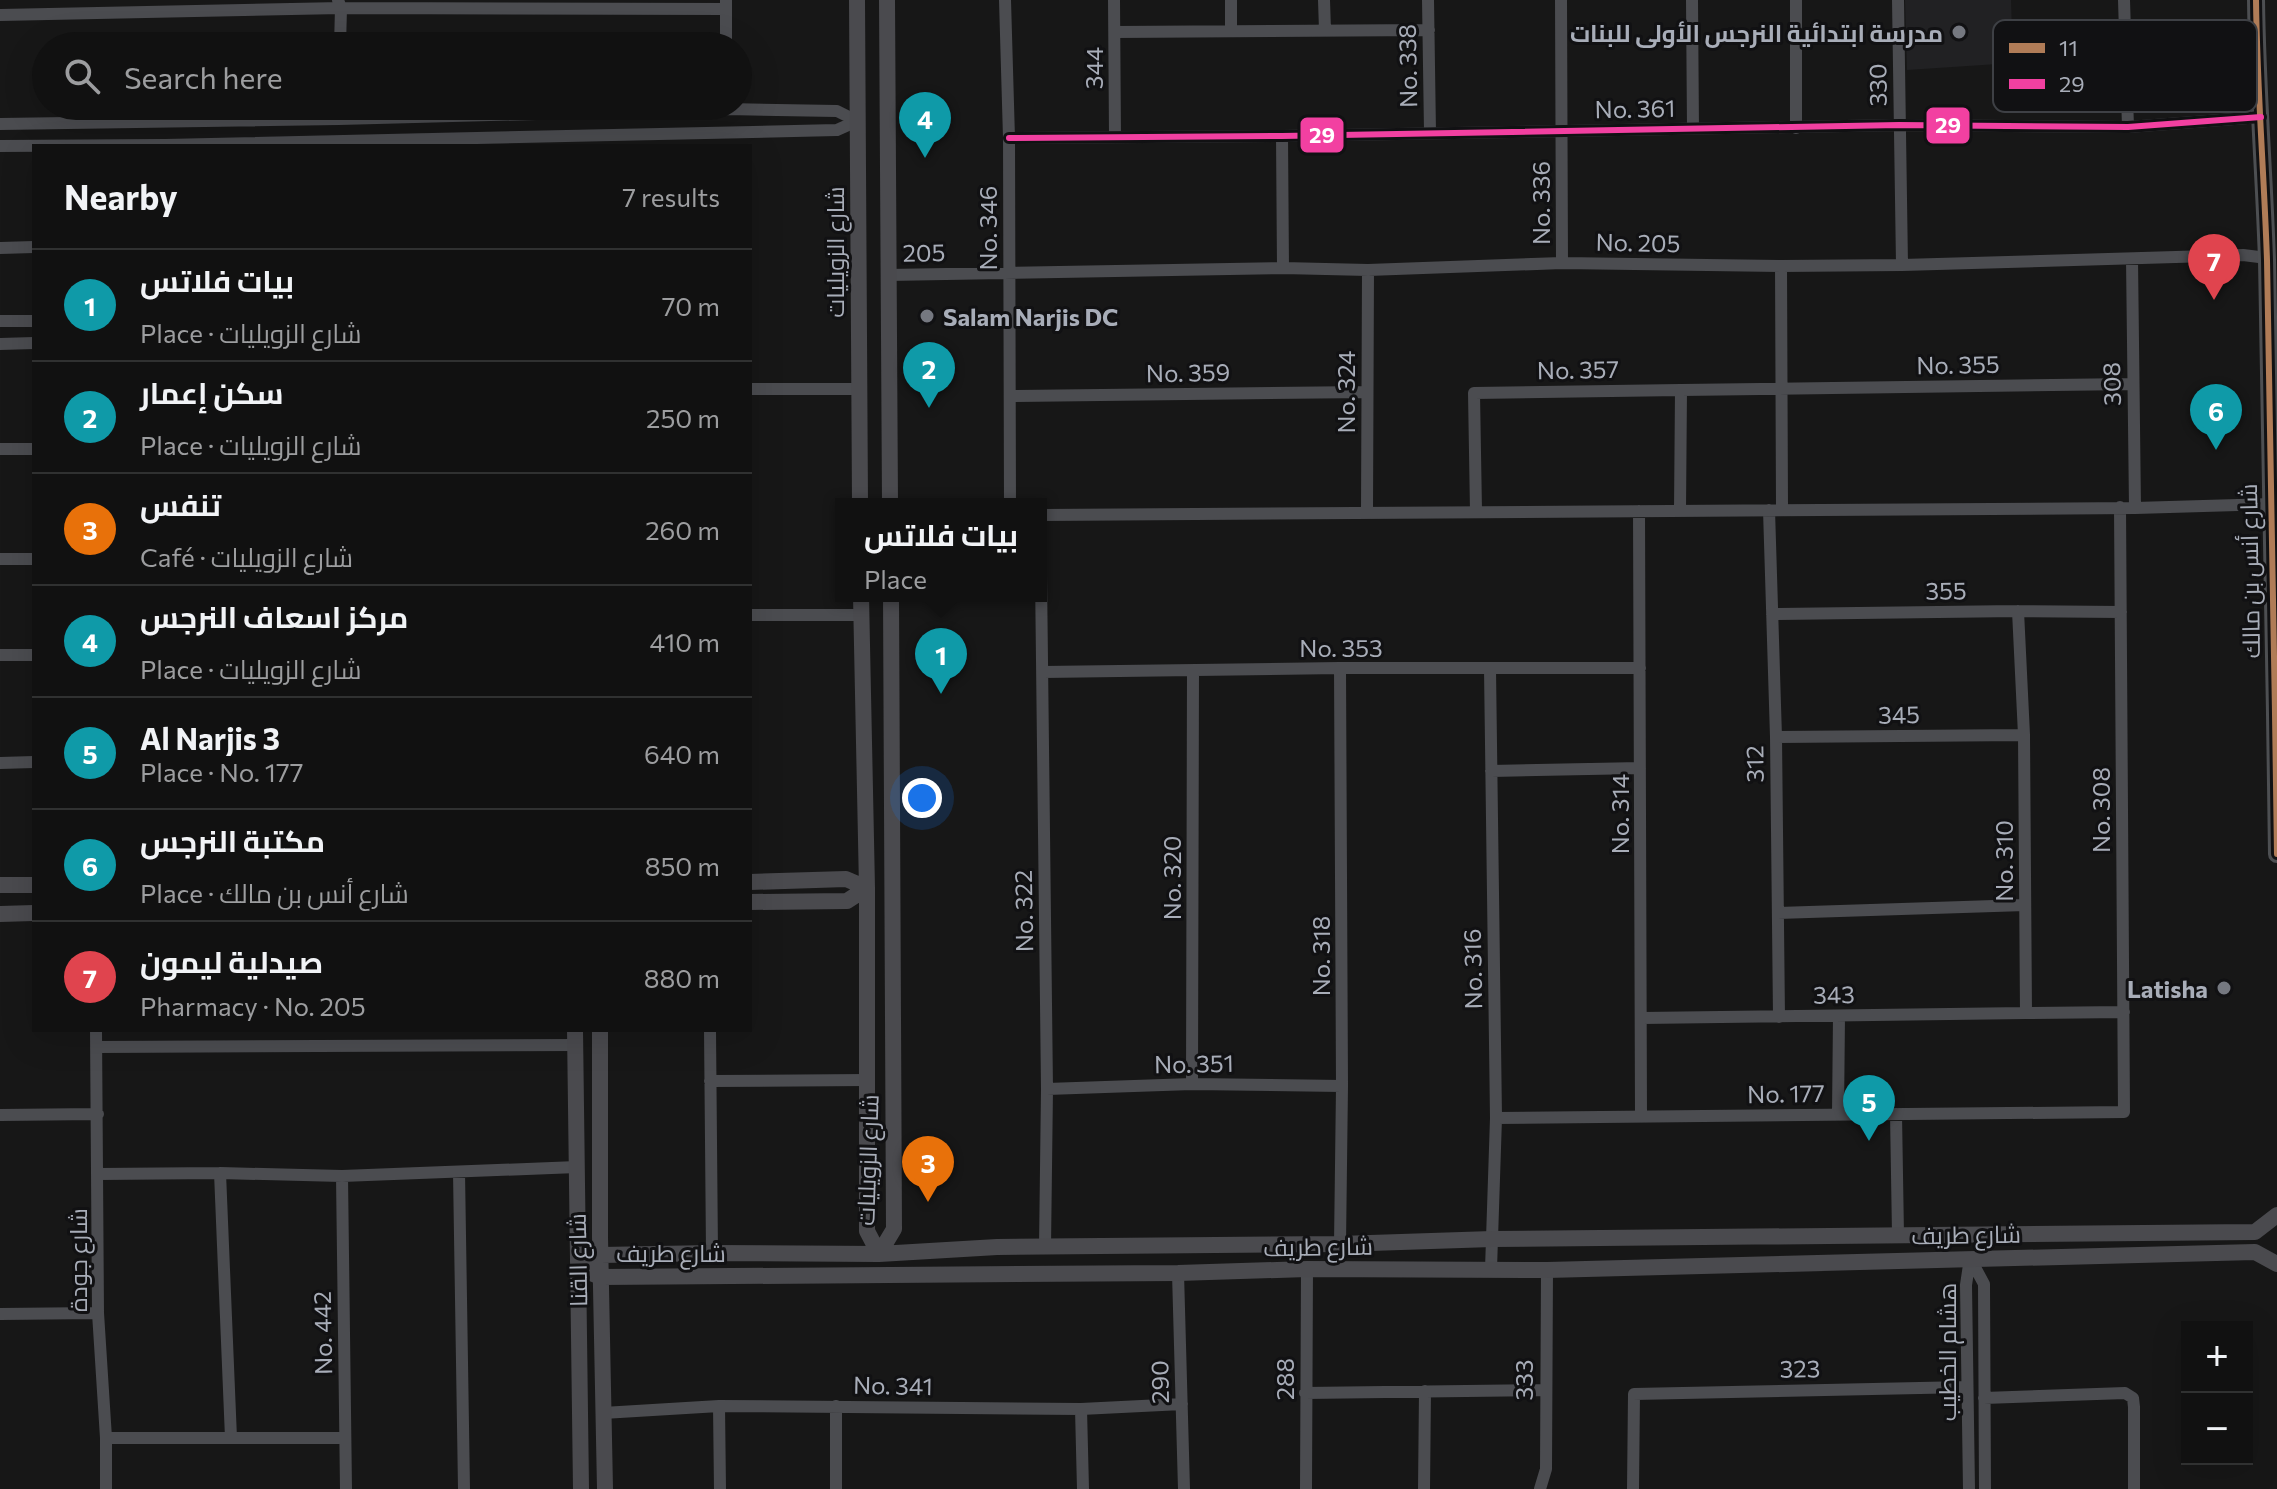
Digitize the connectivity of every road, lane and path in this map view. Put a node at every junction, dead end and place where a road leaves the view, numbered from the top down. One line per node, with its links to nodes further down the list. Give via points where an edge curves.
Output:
1 (857, 0): 30 (street, شارع الزويليات)
2 (887, 0): 56 (street)
3 (1005, 0): 41 (street, No. 346)
4 (1114, 0): 24 (street, 344)
5 (1231, 0): 21 (street)
6 (1324, 0): 19 (street)
7 (1428, 0): 20 (street, No. 338)
8 (1561, 0): 37 (street, No. 336)
9 (1692, 0): 35 (street)
10 (1796, 0): 34 (street)
11 (1898, 0): 32 (street, 330)
12 (2124, 0): 18 (street)
13 (339, 4): 14 (street); 16 (street); 22 (street)
14 (479, 4): 15 (street)
15 (726, 5): 23 (street)
16 (231, 6): 17 (street)
17 (0, 15)
18 (2125, 20)
19 (1325, 30): 20 (street); 21 (street)
20 (1429, 30): 38 (street, No. 338)
21 (1231, 31): 24 (street)
22 (340, 32)
23 (726, 32)
24 (1115, 32): 39 (street, 344)
25 (2257, 60): 28 (main road, شارع أنس بن مالك)
26 (752, 108): 30 (street, via 837,111)
27 (2128, 112): 33 (street)
28 (2261, 117): 33 (street, No. 361); 48 (main road, شارع أنس بن مالك)
29 (113, 120): 31 (street)
30 (857, 121): 36 (street, via 837,130); 64 (street, شارع الزويليات)
31 (0, 124)
32 (1899, 125): 33 (street, No. 361); 34 (street, No. 361); 51 (street, 330)
33 (2128, 127)
34 (1796, 128): 35 (street, No. 361)
35 (1693, 129): 37 (street, No. 361)
36 (733, 131): 42 (street); 43 (street)
37 (1562, 131): 38 (street, No. 361); 50 (street, No. 336)
38 (1430, 132): 40 (street, No. 361)
39 (1115, 136): 40 (street, No. 361); 41 (street, No. 361)
40 (1282, 136): 53 (street)
41 (1009, 138): 55 (street, No. 346)
42 (299, 144)
43 (733, 144)
44 (32, 145): 45 (street)
45 (0, 146)
46 (32, 247): 47 (street)
47 (0, 248)
48 (2267, 258): 49 (street, No. 205); 73 (main road, شارع أنس بن مالك)
49 (2132, 259): 51 (street, No. 205); 61 (street, 308)
50 (1562, 263): 52 (street, No. 205); 54 (street, No. 205)
51 (1902, 265): 52 (street, No. 205)
52 (1781, 266): 62 (street, 312)
53 (1283, 268): 54 (street, No. 205); 55 (street, No. 205)
54 (1368, 270): 66 (street, No. 324)
55 (1009, 272): 56 (street, 205); 67 (street, No. 346)
56 (888, 275): 71 (street)
57 (0, 321): 58 (street)
58 (32, 321)
59 (32, 343): 60 (street)
60 (0, 344)
61 (2133, 384): 62 (street, No. 355); 75 (street, 308)
62 (1782, 388): 65 (street, No. 355); 76 (street, 312)
63 (752, 389): 64 (street)
64 (859, 389): 70 (street, شارع الزويليات)
65 (1681, 390): 77 (street); 78 (street, No. 357, via 1474,393)
66 (1367, 392): 67 (street, No. 359); 80 (street, No. 324)
67 (1010, 396): 72 (street, No. 346)
68 (0, 449): 69 (street)
69 (32, 449)
70 (860, 498)
71 (890, 498)
72 (1010, 498)
73 (2272, 504): 75 (street); 105 (main road, شارع أنس بن مالك)
74 (2120, 507): 75 (street); 76 (street); 88 (street, No. 308)
75 (2135, 508)
76 (1776, 509): 77 (street); 89 (street, 312)
77 (1680, 510): 79 (street)
78 (1476, 511): 79 (street); 80 (street)
79 (1639, 511): 95 (street, No. 314)
80 (1367, 513): 81 (street)
81 (1047, 515)
82 (0, 559): 83 (street)
83 (32, 559)
84 (861, 602): 91 (street, شارع الزويليات)
85 (891, 602): 148 (street, شارع الزويليات, via 894,1229)
86 (1042, 602): 98 (street, No. 322)
87 (2018, 611): 88 (street, 355); 89 (street, 355); 99 (street, No. 310)
88 (2121, 612): 115 (street, No. 308)
89 (1772, 614): 100 (street, 312)
90 (752, 615): 91 (street)
91 (862, 615): 109 (street, شارع الزويليات)
92 (0, 655): 93 (street)
93 (32, 655)
94 (1340, 668): 96 (street, No. 353); 97 (street, No. 353); 128 (street, No. 318)
95 (1640, 668): 96 (street, No. 353); 103 (street, No. 314)
96 (1490, 669): 104 (street, No. 316)
97 (1193, 671): 98 (street, No. 353); 127 (street, No. 320)
98 (1043, 672): 129 (street, No. 322)
99 (2024, 735): 100 (street, 345); 111 (street, No. 310)
100 (1776, 737): 113 (street, 312)
101 (32, 762): 102 (street)
102 (0, 763)
103 (1640, 768): 104 (street); 119 (street, No. 314)
104 (1491, 771): 136 (street, No. 316)
105 (2277, 854)
106 (752, 882): 109 (street, via 846,879)
107 (0, 885): 108 (street)
108 (32, 885)
109 (867, 888): 110 (street, via 847,901); 125 (street, شارع الزويليات)
110 (752, 902)
111 (2025, 905): 113 (street); 116 (street, No. 310)
112 (32, 913): 114 (street)
113 (1778, 913): 118 (street, 312)
114 (0, 914)
115 (2124, 1012): 116 (street); 130 (street, No. 308)
116 (2026, 1013): 117 (street, 343)
117 (1839, 1016): 118 (street, 343); 132 (street)
118 (1779, 1017): 119 (street, 343)
119 (1642, 1018): 135 (street, No. 314)
120 (96, 1032): 124 (street, شارع جودة)
121 (600, 1032): 149 (street, شارع القنا)
122 (710, 1032): 126 (street)
123 (575, 1038): 124 (street); 137 (street, شارع القنا)
124 (96, 1047): 131 (street, شارع جودة)
125 (867, 1080): 126 (street); 148 (street, شارع الزويليات, via 867,1231)
126 (710, 1081): 147 (street)
127 (1192, 1084): 128 (street, No. 351); 129 (street, No. 351)
128 (1342, 1086): 145 (street, No. 318)
129 (1047, 1089): 146 (street, No. 322)
130 (2124, 1112): 133 (street, No. 177)
131 (98, 1114): 134 (street); 140 (street, شارع جودة)
132 (1838, 1114): 133 (street, No. 177); 135 (street, No. 177)
133 (1896, 1114): 143 (street)
134 (0, 1115)
135 (1641, 1116): 136 (street, No. 177)
136 (1496, 1118): 144 (street, No. 316)
137 (577, 1167): 138 (street); 152 (street, شارع القنا)
138 (459, 1172): 141 (street); 175 (street)
139 (220, 1173): 140 (street); 141 (street); 171 (street)
140 (99, 1174): 158 (street, شارع جودة)
141 (342, 1176): 172 (street, No. 442)
142 (2277, 1215): 143 (street, شارع طريف, via 2255,1232)
143 (1898, 1235): 144 (street, شارع طريف)
144 (1492, 1239): 145 (street, شارع طريف); 154 (street, No. 316)
145 (1340, 1244): 146 (street, شارع طريف)
146 (1045, 1247): 148 (street, شارع طريف)
147 (712, 1253): 148 (street, شارع طريف); 149 (street, شارع طريف)
148 (879, 1254)
149 (601, 1255): 152 (street, شارع طريف); 157 (street, شارع القنا)
150 (1970, 1258): 151 (street, شارع طريف, via 2255,1252); 155 (street, شارع طريف); 160 (street, هشام الخطيب); 164 (street, هشام الخطيب, via 1984,1284)
151 (2277, 1264)
152 (578, 1268): 157 (street, شارع طريف); 176 (street, شارع القنا)
153 (1307, 1269): 154 (street, شارع طريف); 156 (street, شارع طريف); 163 (street, 288)
154 (1491, 1269): 155 (street, شارع طريف)
155 (1547, 1270): 161 (street, 333)
156 (1178, 1273): 157 (street, شارع طريف); 165 (street, 290)
157 (601, 1277): 169 (street, شارع القنا)
158 (98, 1313): 159 (street); 170 (street, شارع جودة)
159 (0, 1314)
160 (1967, 1387): 185 (street, 323, via 1634,1394); 186 (street, هشام الخطيب)
161 (1545, 1390): 162 (street); 184 (street, 333, via 1546,1469)
162 (1425, 1391): 163 (street); 183 (street)
163 (1305, 1393): 182 (street, 288)
164 (1984, 1398): 187 (street, هشام الخطيب); 188 (street, via 2125,1393 2133,1398 2134,1407)
165 (1182, 1404): 168 (street, No. 341); 181 (street, 290)
166 (719, 1406): 167 (street, No. 341); 169 (street, No. 341); 178 (street)
167 (836, 1406): 168 (street, No. 341); 179 (street)
168 (1081, 1409): 180 (street)
169 (603, 1413): 177 (street, شارع القنا)
170 (106, 1438): 171 (street); 173 (street, شارع جودة)
171 (231, 1438): 172 (street)
172 (345, 1438): 174 (street, No. 442)
173 (106, 1489)
174 (346, 1489)
175 (464, 1489)
176 (581, 1489)
177 (605, 1489)
178 (720, 1489)
179 (836, 1489)
180 (1083, 1489)
181 (1184, 1489)
182 (1306, 1489)
183 (1424, 1489)
184 (1540, 1489)
185 (1633, 1489)
186 (1969, 1489)
187 (1985, 1489)
188 (2134, 1489)

